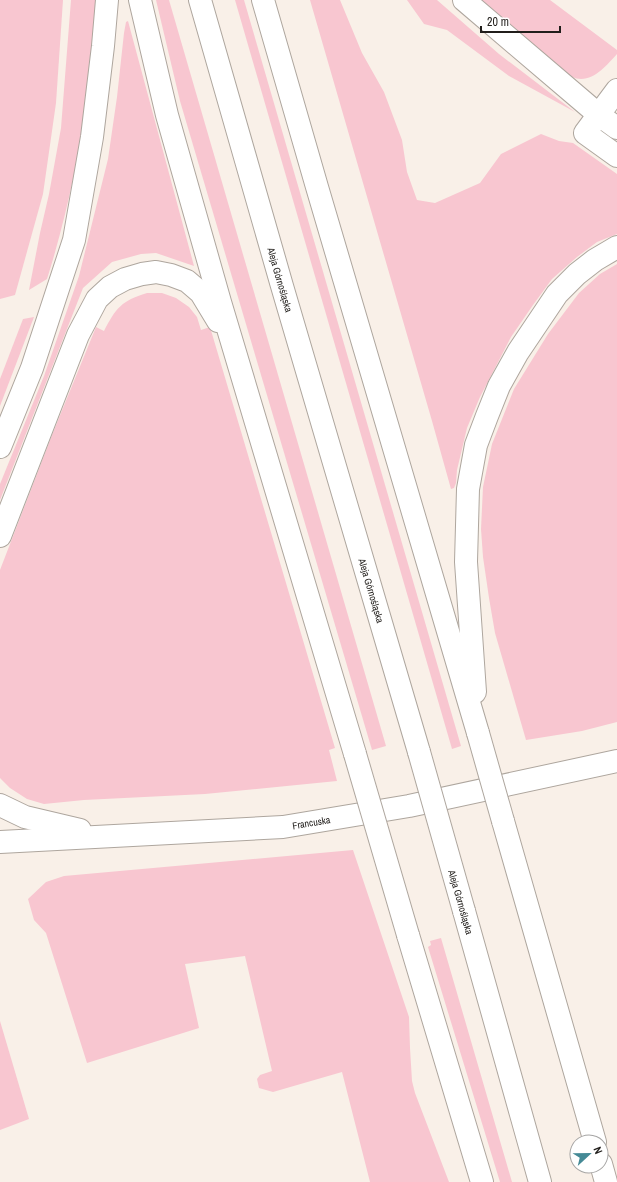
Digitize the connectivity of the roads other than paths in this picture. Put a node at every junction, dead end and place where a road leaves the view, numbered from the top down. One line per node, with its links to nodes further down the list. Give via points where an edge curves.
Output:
1 (107, 0): 12 (main road, via 92,137 74,240 32,368)
2 (140, 0): 11 (main road, via 167,115)
3 (200, 0): 21 (main road, Aleja Górnośląska, bridge, via 419,752)
4 (263, 0): 14 (main road)
5 (464, 0): 7 (main road)
6 (617, 90): 7 (main road)
7 (599, 115): 8 (main road); 9 (main road, via 585,133)
8 (617, 128)
9 (617, 156)
10 (617, 247): 14 (main road, via 577,274 557,294 518,352 499,386 476,445 468,489 466,562)
11 (234, 345): 13 (main road, via 201,293 187,280 156,272 125,279 110,287 97,300 78,335); 20 (main road, bridge)
12 (0, 447)
13 (0, 536)
14 (478, 733): 19 (main road, bridge)
15 (617, 761): 17 (main road, Francuska, via 409,806 283,827)
16 (0, 805): 17 (main road, via 25,818)
17 (104, 836): 18 (main road, Francuska)
18 (0, 842)
19 (593, 1134)
20 (482, 1182)
21 (540, 1182)

